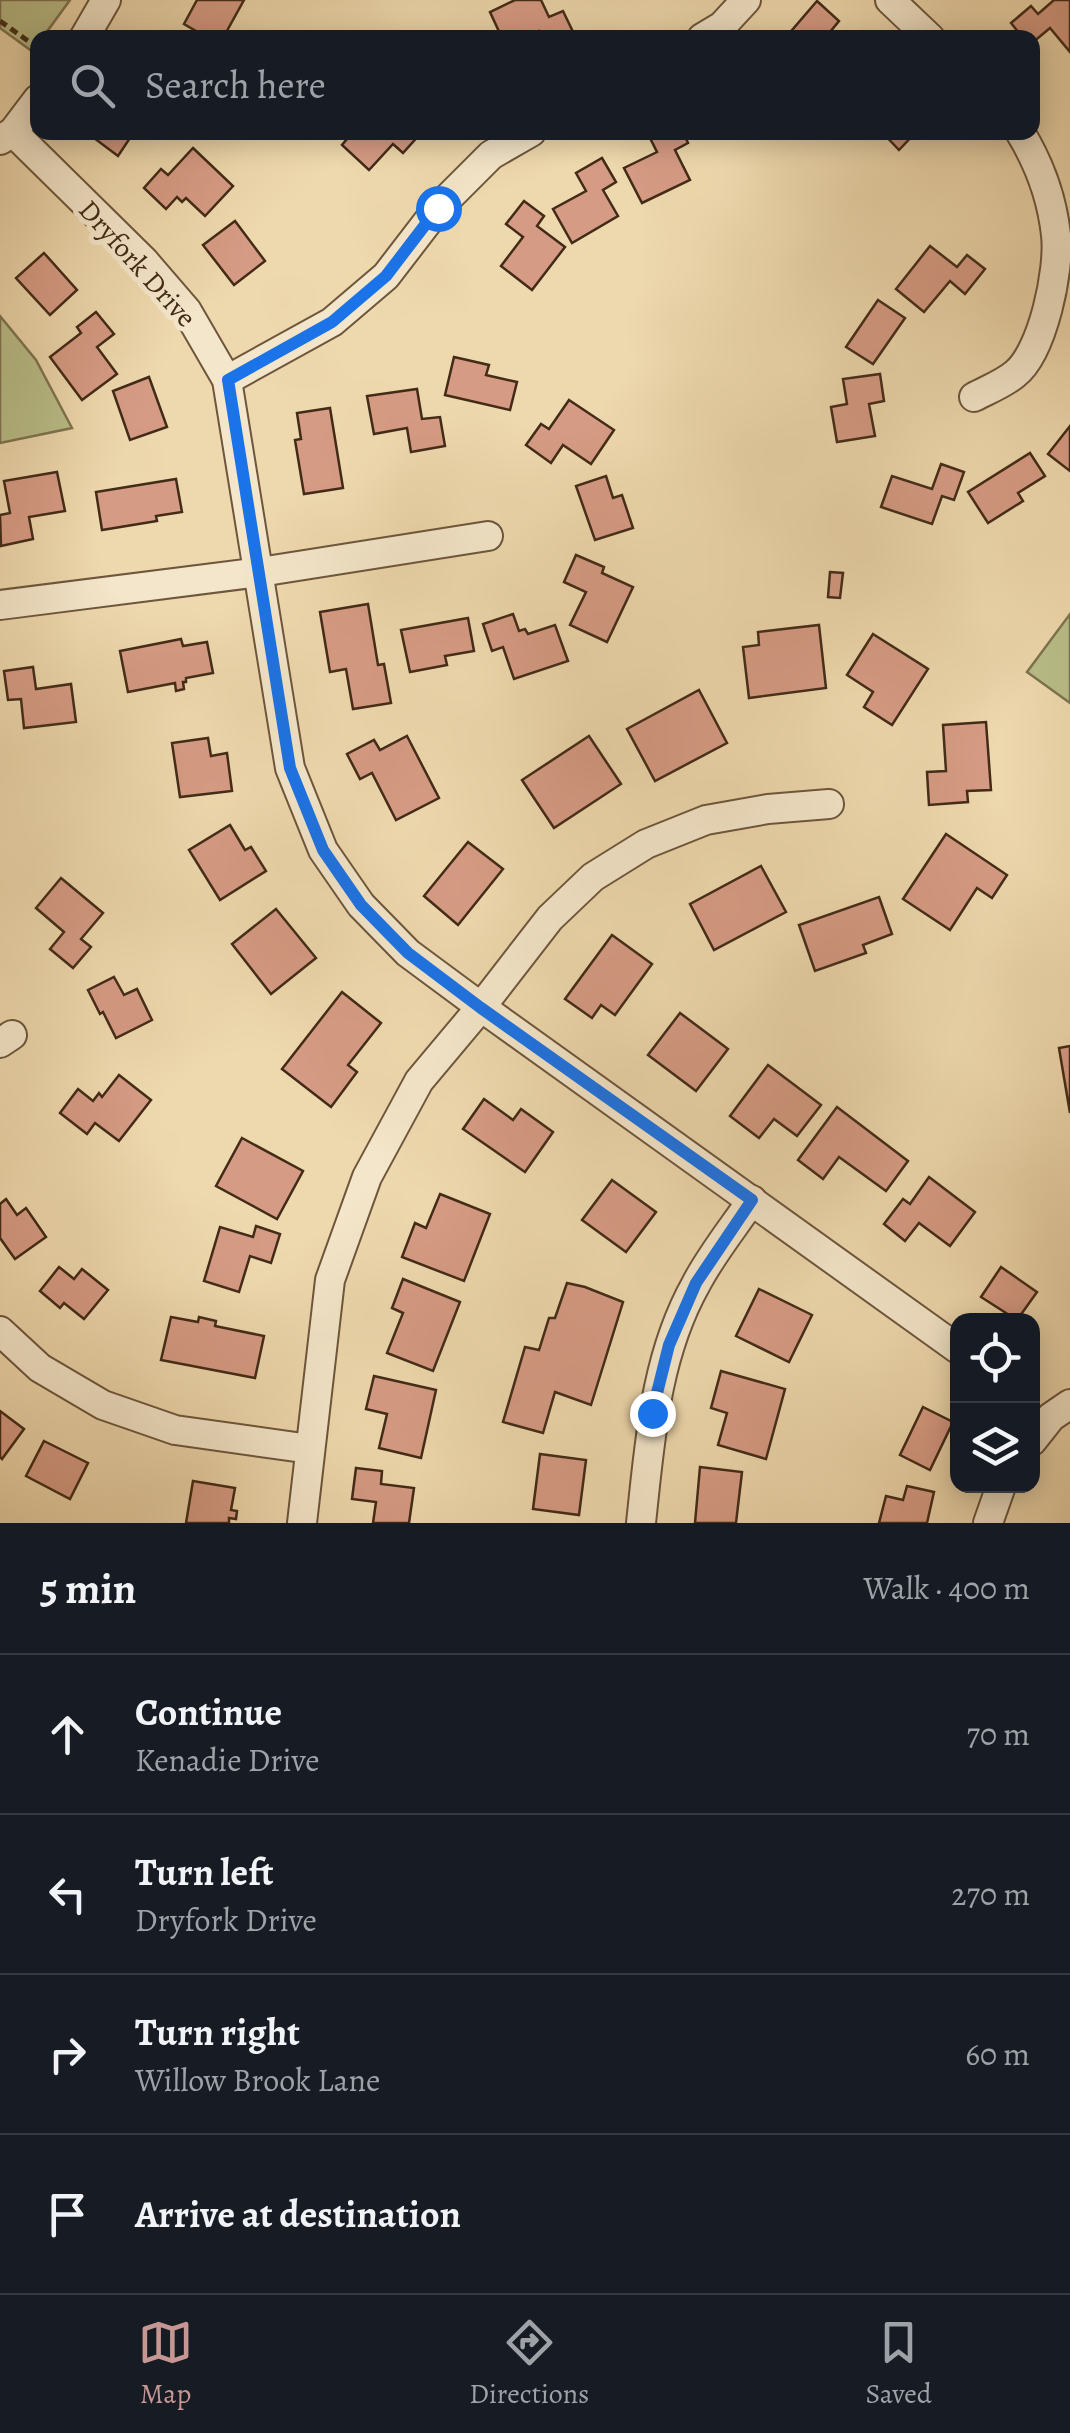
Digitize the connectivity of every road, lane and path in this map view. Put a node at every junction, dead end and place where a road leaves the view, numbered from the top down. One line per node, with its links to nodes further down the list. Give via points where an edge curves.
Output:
1 (106, 0): 5 (street)
2 (746, 0): 6 (street)
3 (890, 0): 7 (street)
4 (0, 21): 8 (path)
5 (89, 30)
6 (715, 30)
7 (922, 30)
8 (30, 42)
9 (30, 108): 10 (street)
10 (6, 136): 14 (street, Dryfork Drive, via 155,274)
11 (517, 140): 14 (street, via 491,155 438,208 386,276 332,322)
12 (1024, 140): 13 (street)
13 (1064, 239): 15 (street, via 1040,338 1017,373)
14 (228, 380): 17 (street, Dryfork Drive)
15 (974, 397)
16 (488, 536): 17 (street)
17 (260, 572): 18 (street); 20 (street, Dryfork Drive, via 290,768 323,850 361,905 408,953)
18 (0, 605)
19 (829, 804): 20 (street, via 706,820 646,844 593,877 550,918)
20 (481, 1008): 21 (street, Dryfork Drive); 24 (street, via 419,1081 367,1177 330,1280)
21 (752, 1200): 23 (street, Dryfork Drive); 27 (street, via 696,1283 669,1345 652,1413)
22 (0, 1331): 24 (street, via 40,1368 103,1406 175,1430)
23 (950, 1343)
24 (310, 1448): 26 (street)
25 (999, 1493): 28 (street)
26 (302, 1523)
27 (641, 1523)
28 (988, 1523)

